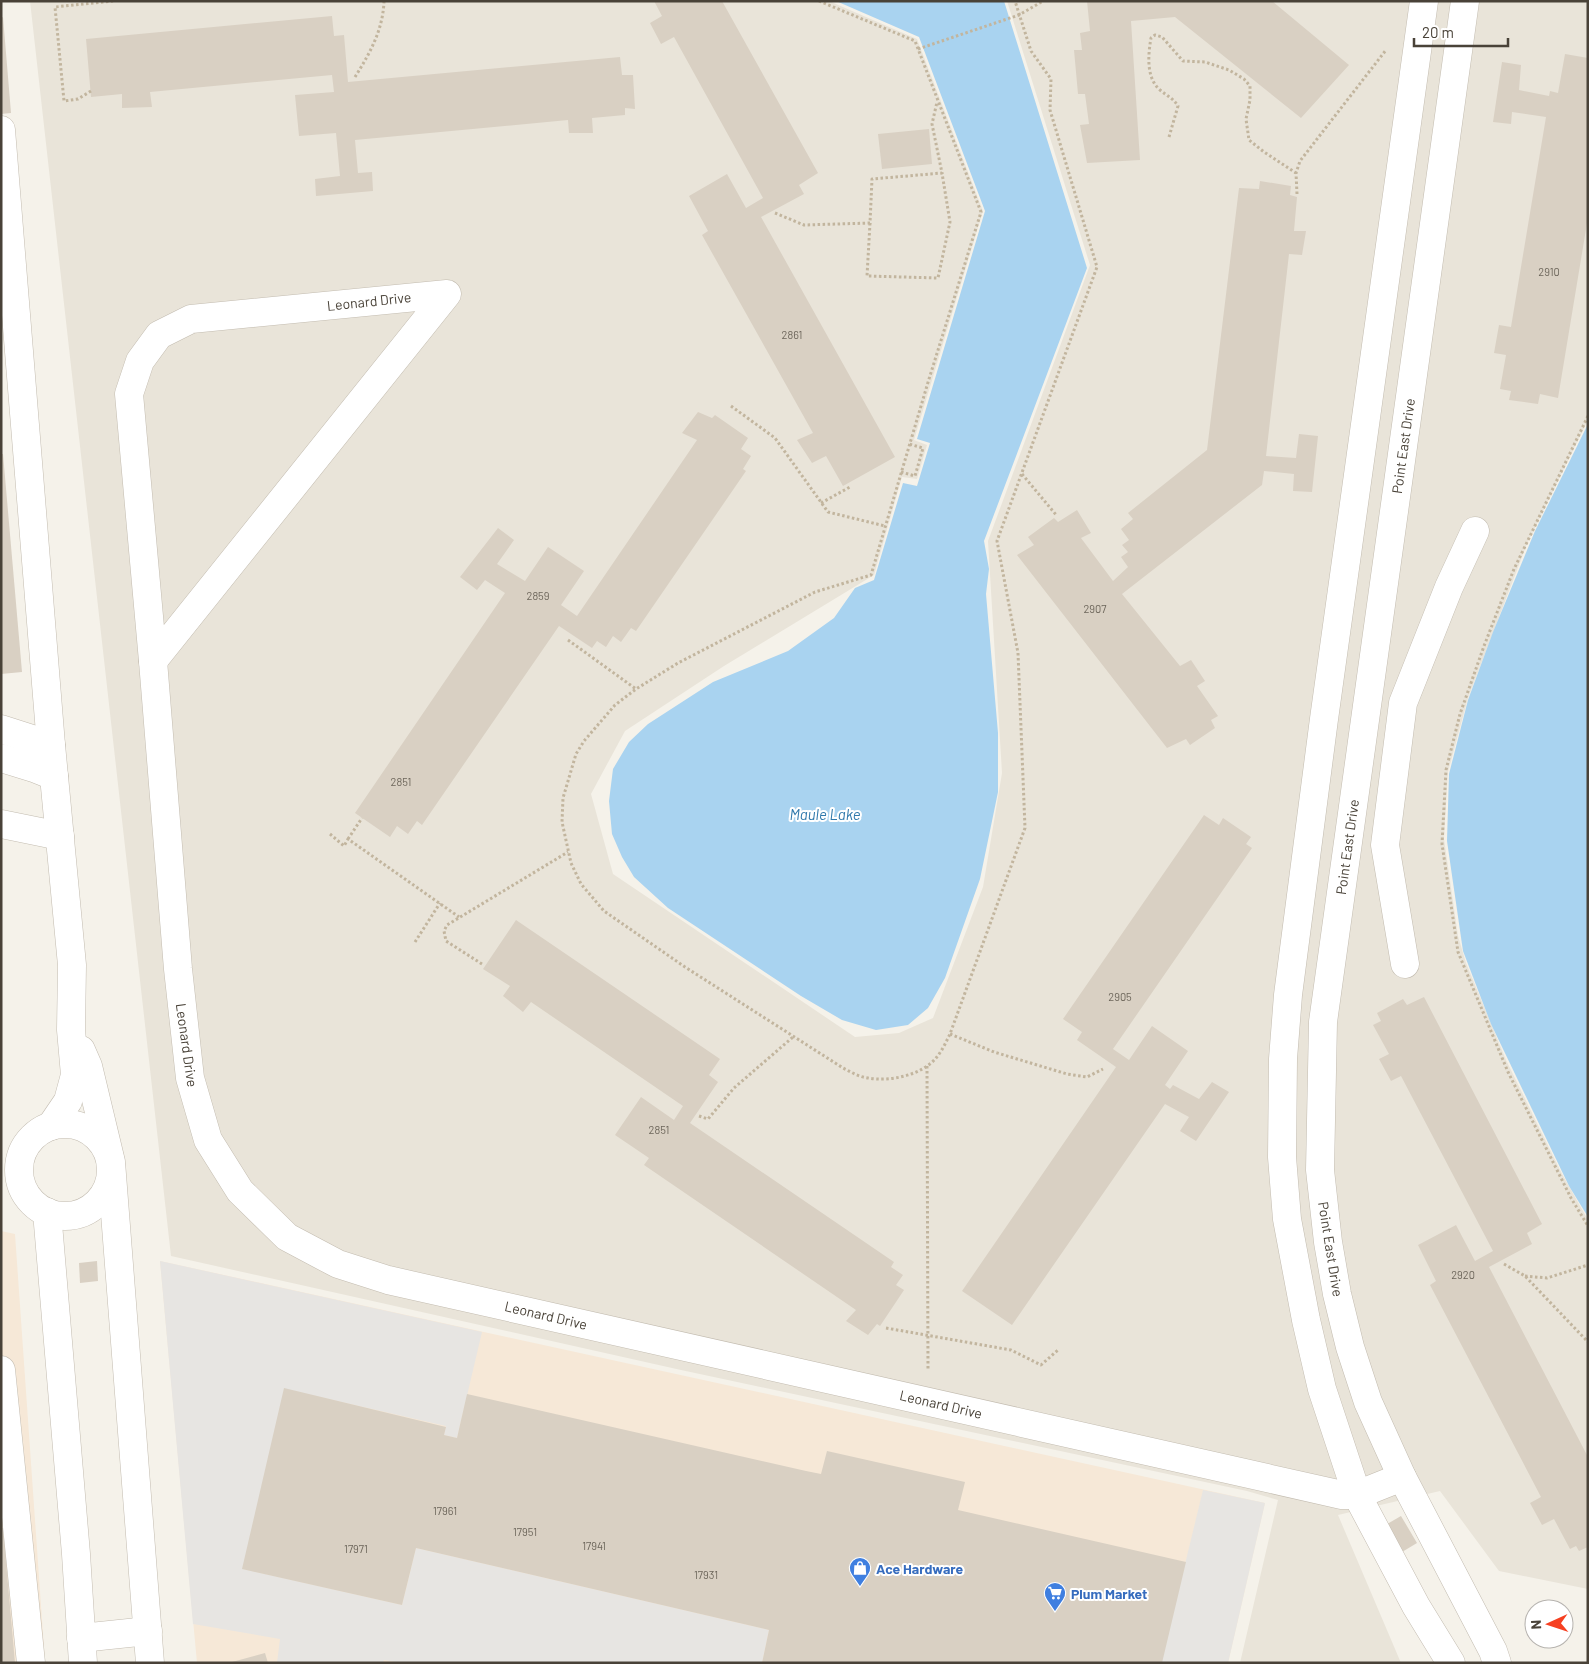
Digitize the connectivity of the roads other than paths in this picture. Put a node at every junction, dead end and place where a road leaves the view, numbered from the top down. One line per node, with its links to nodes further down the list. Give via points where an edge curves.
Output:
1 (1424, 1): 3 (street)
2 (1465, 1): 4 (street, Point East Drive)
3 (1417, 59): 4 (street); 6 (street)
4 (1456, 68): 7 (street, Point East Drive)
5 (1, 130): 15 (street)
6 (1377, 343): 7 (street); 9 (street)
7 (1416, 348): 10 (street, Point East Drive)
8 (1475, 531): 12 (street)
9 (1335, 640): 10 (street); 20 (street)
10 (1375, 646): 13 (street, Point East Drive)
11 (153, 662): 11 (street, Leonard Drive, via 339,429 448,294 191,319 160,335 140,361 129,394); 31 (street, Leonard Drive, via 190,1078 208,1140 240,1190 287,1237 338,1264 388,1280 1342,1495)
12 (1403, 703): 13 (street); 22 (street, via 1385,845)
13 (1366, 715): 21 (street, Point East Drive)
14 (1, 729): 15 (street)
15 (51, 745): 17 (street)
16 (1, 758): 17 (street)
17 (54, 776): 19 (street)
18 (1, 824): 19 (street)
19 (60, 836): 23 (street, via 72,965)
20 (1299, 915): 21 (street); 28 (street, via 1288,995 1282,1100 1284,1192)
21 (1337, 920): 27 (street, Point East Drive, via 1323,1022 1320,1102 1320,1170)
22 (1405, 964)
23 (71, 1030): 24 (street, via 75,1075 68,1101); 25 (street, via 88,1066)
24 (51, 1126): 25 (street, via 82,1127 105,1147); 26 (street, via 26,1145 20,1160 20,1176 25,1191 34,1204)
25 (111, 1162): 26 (street, via 107,1190 94,1206 75,1215); 32 (street)
26 (47, 1212): 33 (street)
27 (1328, 1242): 28 (street); 30 (street, Point East Drive, via 1350,1347 1368,1402)
28 (1292, 1249): 31 (street, via 1321,1384)
29 (1, 1370): 34 (street)
30 (1402, 1477): 31 (street, Leonard Drive); 37 (street, Point East Drive)
31 (1357, 1495): 36 (street)
32 (148, 1632): 33 (street); 35 (street)
33 (82, 1650)
34 (31, 1663)
35 (150, 1663)
36 (1450, 1663)
37 (1497, 1663)

